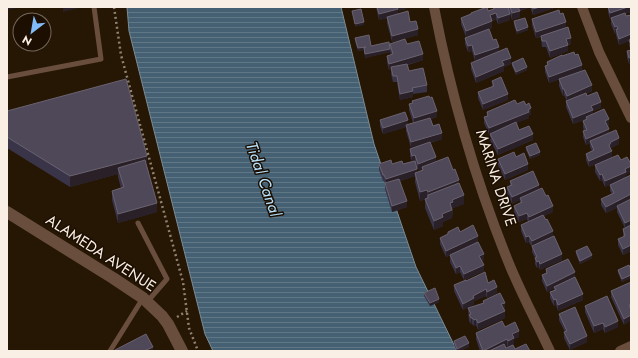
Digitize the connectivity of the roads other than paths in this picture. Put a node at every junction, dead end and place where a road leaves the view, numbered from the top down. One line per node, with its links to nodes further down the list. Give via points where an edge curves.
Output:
1 (94, 7): 4 (lane, via 101,59)
2 (434, 7): 12 (street, MARINA DRIVE, via 447,69 493,220 511,267)
3 (582, 7): 5 (street, via 599,52)
4 (7, 77)
5 (631, 118)
6 (7, 212): 8 (street, ALAMEDA AVENUE)
7 (138, 223): 8 (lane, via 167,279)
8 (145, 300): 10 (lane); 11 (street, ALAMEDA AVENUE, via 168,324)
9 (631, 346): 13 (street)
10 (110, 351)
11 (182, 351)
12 (550, 351)
13 (620, 351)

